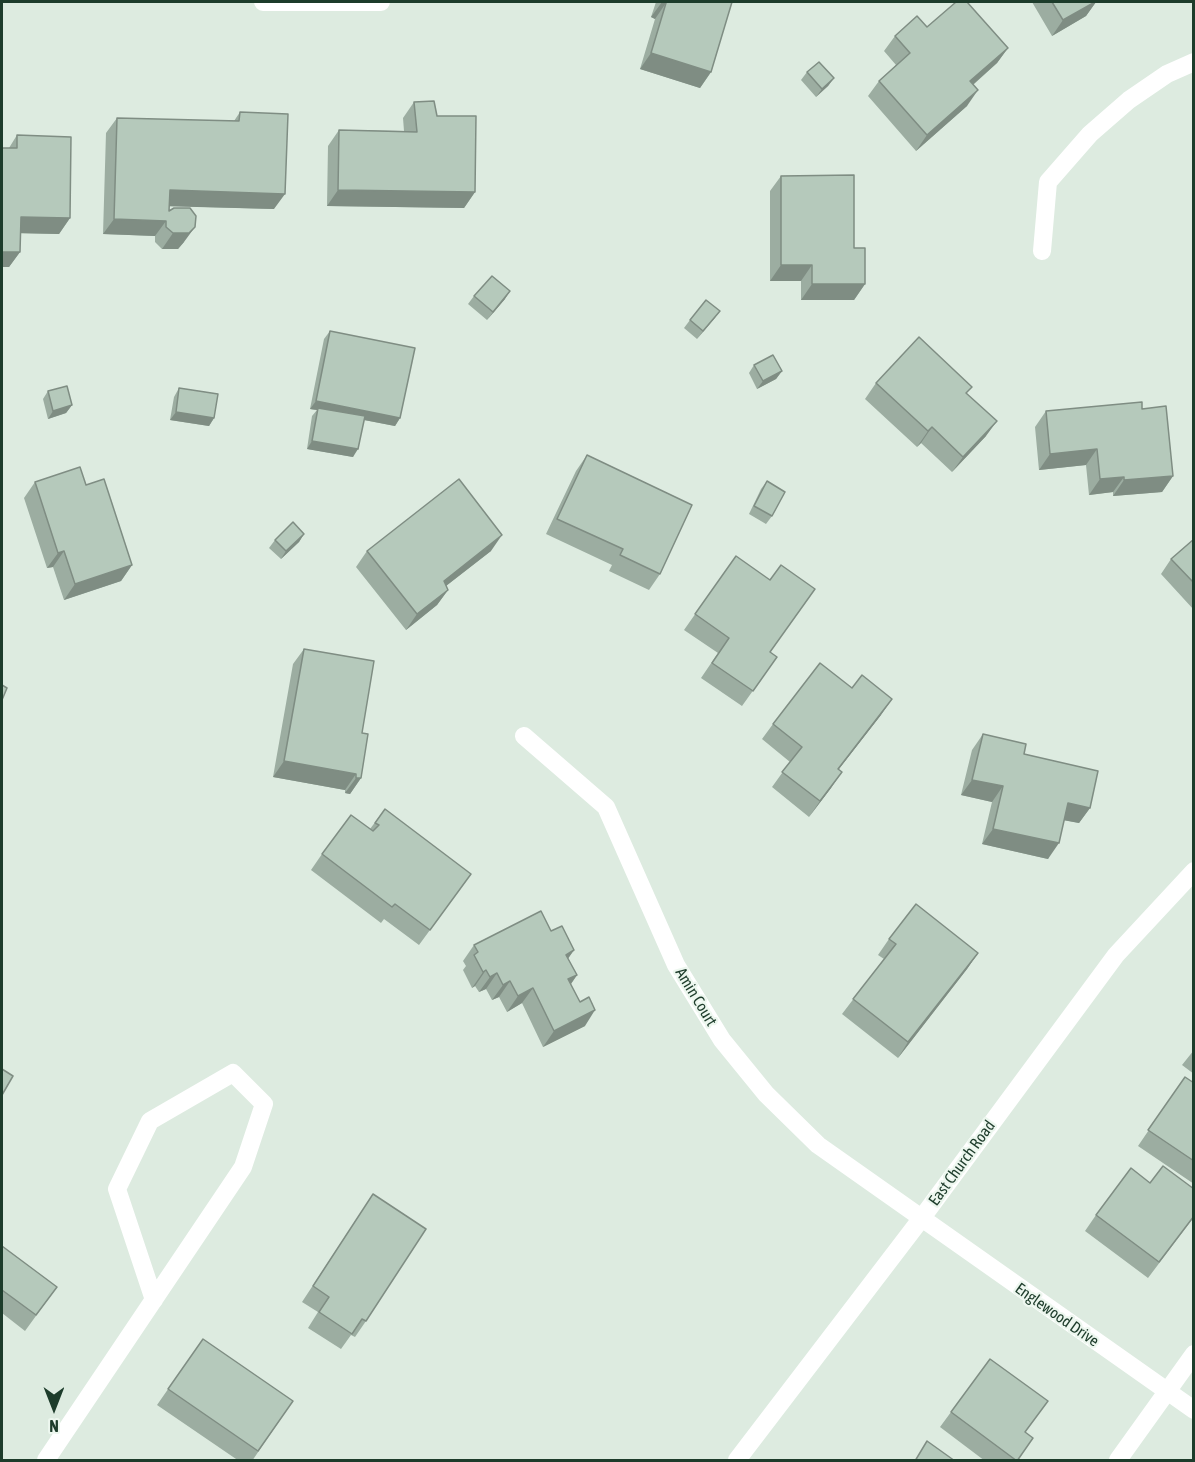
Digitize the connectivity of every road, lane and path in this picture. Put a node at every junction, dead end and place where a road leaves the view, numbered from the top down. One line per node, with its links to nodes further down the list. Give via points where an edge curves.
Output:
1 (263, 2): 2 (street)
2 (381, 2)
3 (1194, 62): 4 (street, via 1167,74 1130,100 1090,134 1048,182)
4 (1042, 251)
5 (524, 736): 7 (street, Amin Court, via 606,807 676,965 722,1040 766,1094 818,1145)
6 (1194, 871): 7 (street, East Church Road, via 1116,955)
7 (921, 1219): 10 (street, Englewood Drive); 13 (street, East Church Road)
8 (154, 1300): 8 (street, via 243,1167 264,1104 233,1074 150,1121 117,1188); 12 (street)
9 (1194, 1354): 10 (street)
10 (1166, 1391): 11 (street, Englewood Drive); 14 (street)
11 (1194, 1410)
12 (46, 1461)
13 (737, 1461)
14 (1118, 1461)

